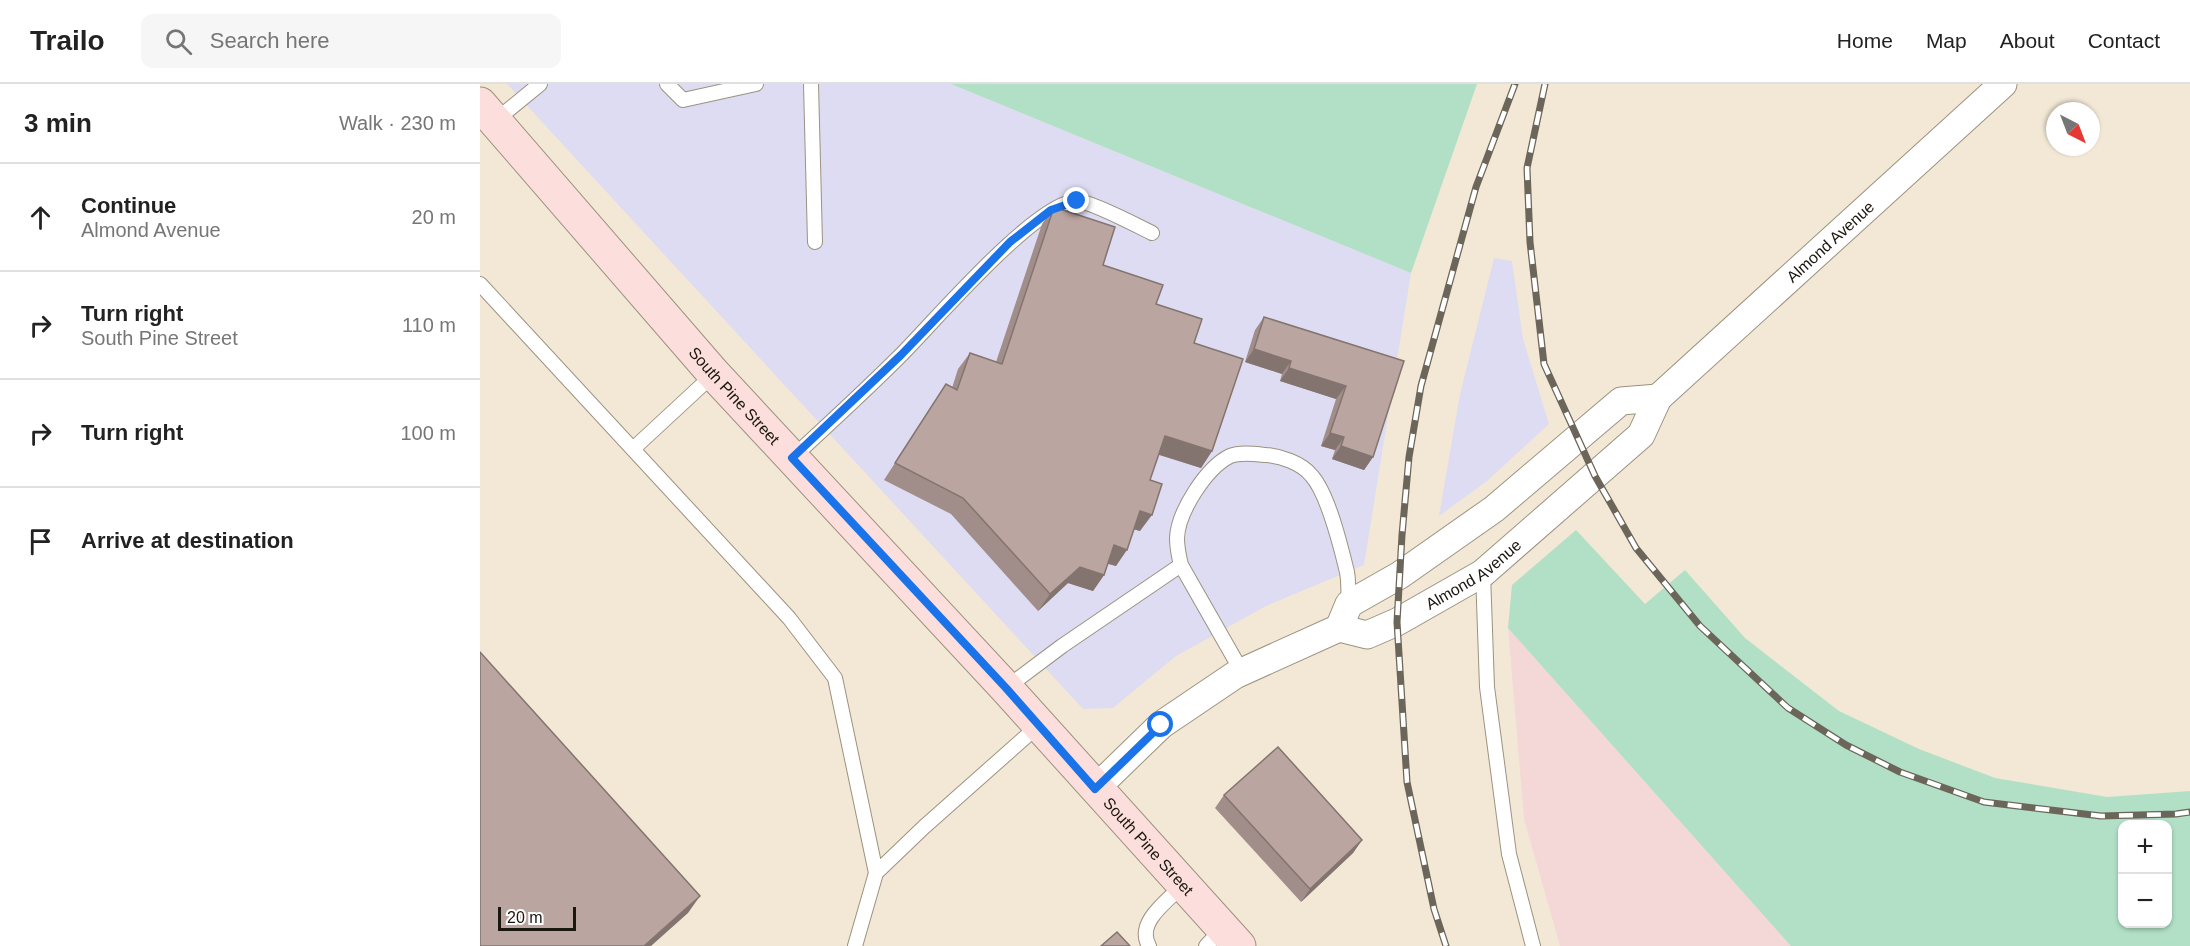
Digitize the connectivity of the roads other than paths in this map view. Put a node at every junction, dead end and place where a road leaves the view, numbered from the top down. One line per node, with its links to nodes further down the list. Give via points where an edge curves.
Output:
1 (540, 84): 6 (lane)
2 (667, 84): 3 (lane, via 683,100)
3 (756, 84)
4 (811, 84): 8 (lane)
5 (2003, 84): 11 (street, Almond Avenue)
6 (488, 112): 10 (main road, South Pine Street)
7 (1152, 233): 13 (lane, via 1077,201 1051,210 1010,242 901,355)
8 (815, 242)
9 (480, 284): 12 (lane)
10 (714, 374): 12 (lane); 13 (main road, South Pine Street)
11 (1658, 398): 15 (street, Almond Avenue, via 1641,435); 16 (street, via 1621,401 1494,509)
12 (633, 449): 21 (lane, via 789,618 835,678)
13 (792, 458): 18 (main road, South Pine Street)
14 (1180, 566): 16 (lane, via 1177,538 1182,516 1204,479 1232,455 1274,455 1301,466 1324,494 1347,574); 17 (lane); 18 (lane, via 1062,645)
15 (1483, 573): 16 (street, Almond Avenue, via 1367,635); 26 (lane, via 1486,687 1507,843)
16 (1344, 616): 17 (street)
17 (1242, 672): 20 (street, via 1161,725)
18 (1006, 688): 19 (main road, South Pine Street)
19 (1039, 725): 20 (main road, South Pine Street); 21 (lane)
20 (1095, 789): 22 (main road, South Pine Street)
21 (876, 873): 24 (lane)
22 (1184, 884): 23 (main road, South Pine Street); 25 (lane, via 1148,921 1144,935)
23 (1223, 940)
24 (855, 946)
25 (1149, 946)
26 (1533, 946)

